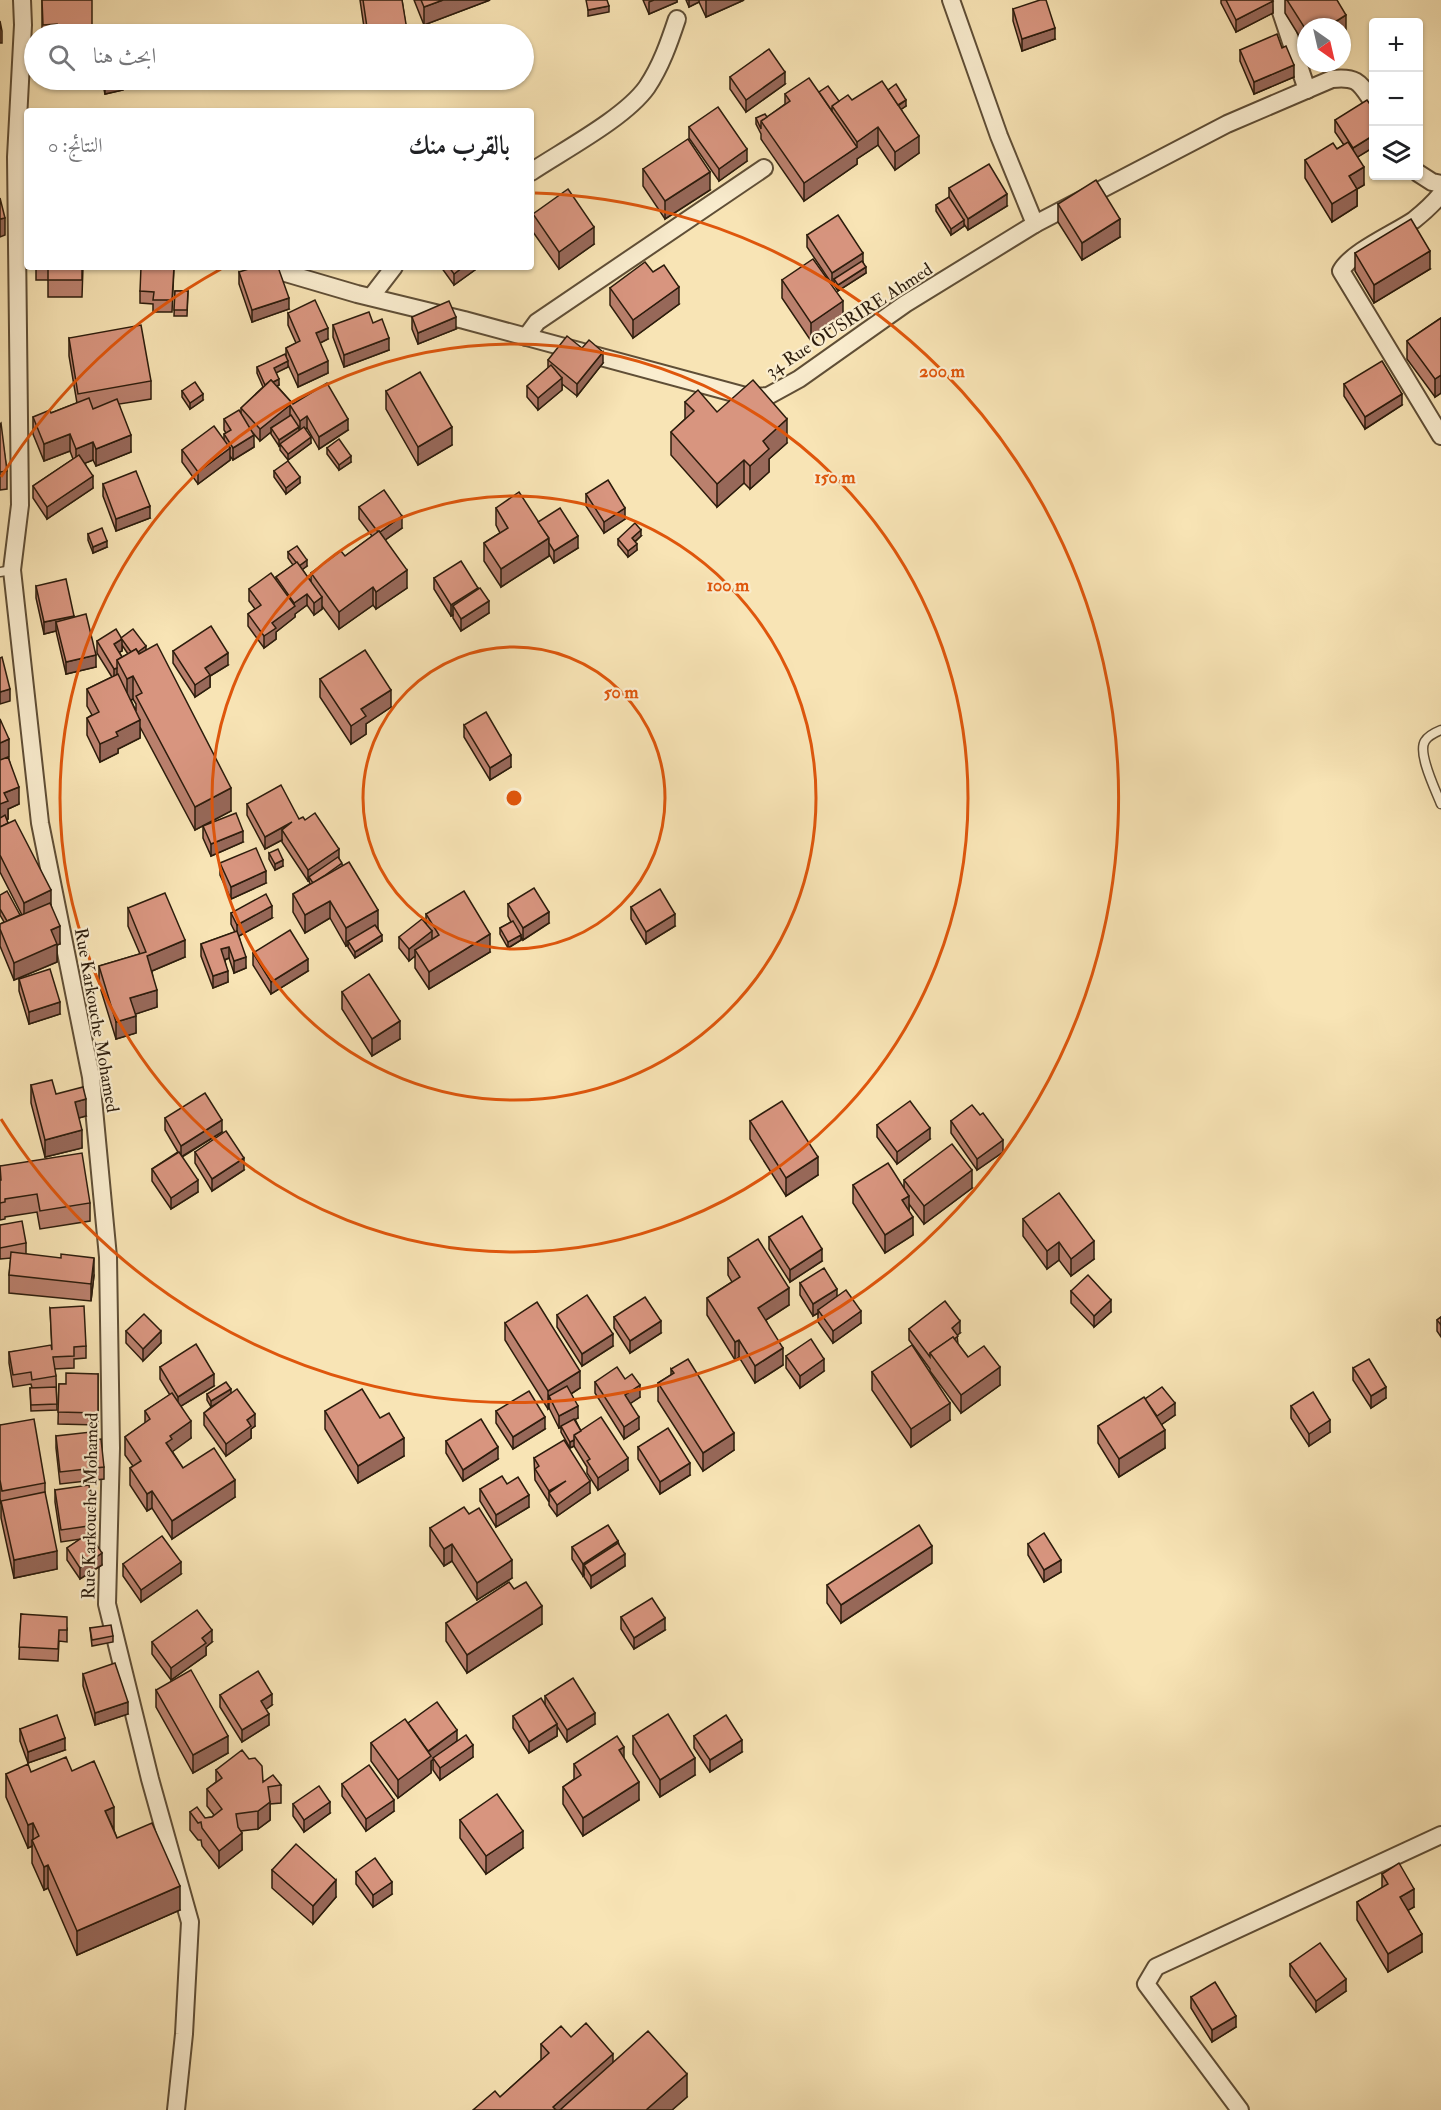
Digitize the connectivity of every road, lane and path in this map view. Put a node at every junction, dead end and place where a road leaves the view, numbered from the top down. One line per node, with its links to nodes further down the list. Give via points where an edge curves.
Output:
1 (22, 0): 7 (street, Rue Karkouche Mohamed)
2 (951, 0): 13 (street)
3 (1277, 0): 5 (street)
4 (677, 19): 9 (street, via 664,57 646,89 620,115)
5 (1307, 90): 6 (street, 34 Rue OUSRIRE Ahmed, via 1332,79 1349,77); 13 (street, 34 Rue OUSRIRE Ahmed, via 1227,124)
6 (1369, 97)
7 (22, 160): 19 (street, Rue Karkouche Mohamed, via 20,505)
8 (764, 168): 17 (street, via 537,322)
9 (534, 170)
10 (1423, 176): 11 (street)
11 (1441, 184)
12 (1441, 194): 18 (street, via 1430,207 1358,255 1341,271)
13 (1035, 224): 17 (street, 34 Rue OUSRIRE Ahmed, via 905,304 799,379 768,396 749,397)
14 (276, 270): 16 (street, 34 Rue OUSRIRE Ahmed)
15 (392, 270): 16 (street)
16 (371, 297): 17 (street, 34 Rue OUSRIRE Ahmed)
17 (526, 337)
18 (1441, 436)
19 (6, 571): 23 (street, Rue Karkouche Mohamed, via 40,823 90,1077 108,1257 111,1448 107,1604 190,1922)
20 (1441, 730): 21 (lane, via 1426,740 1423,749)
21 (1441, 804)
22 (1441, 1835): 24 (street, via 1156,1967 1146,1984)
23 (176, 2110)
24 (1240, 2110)

